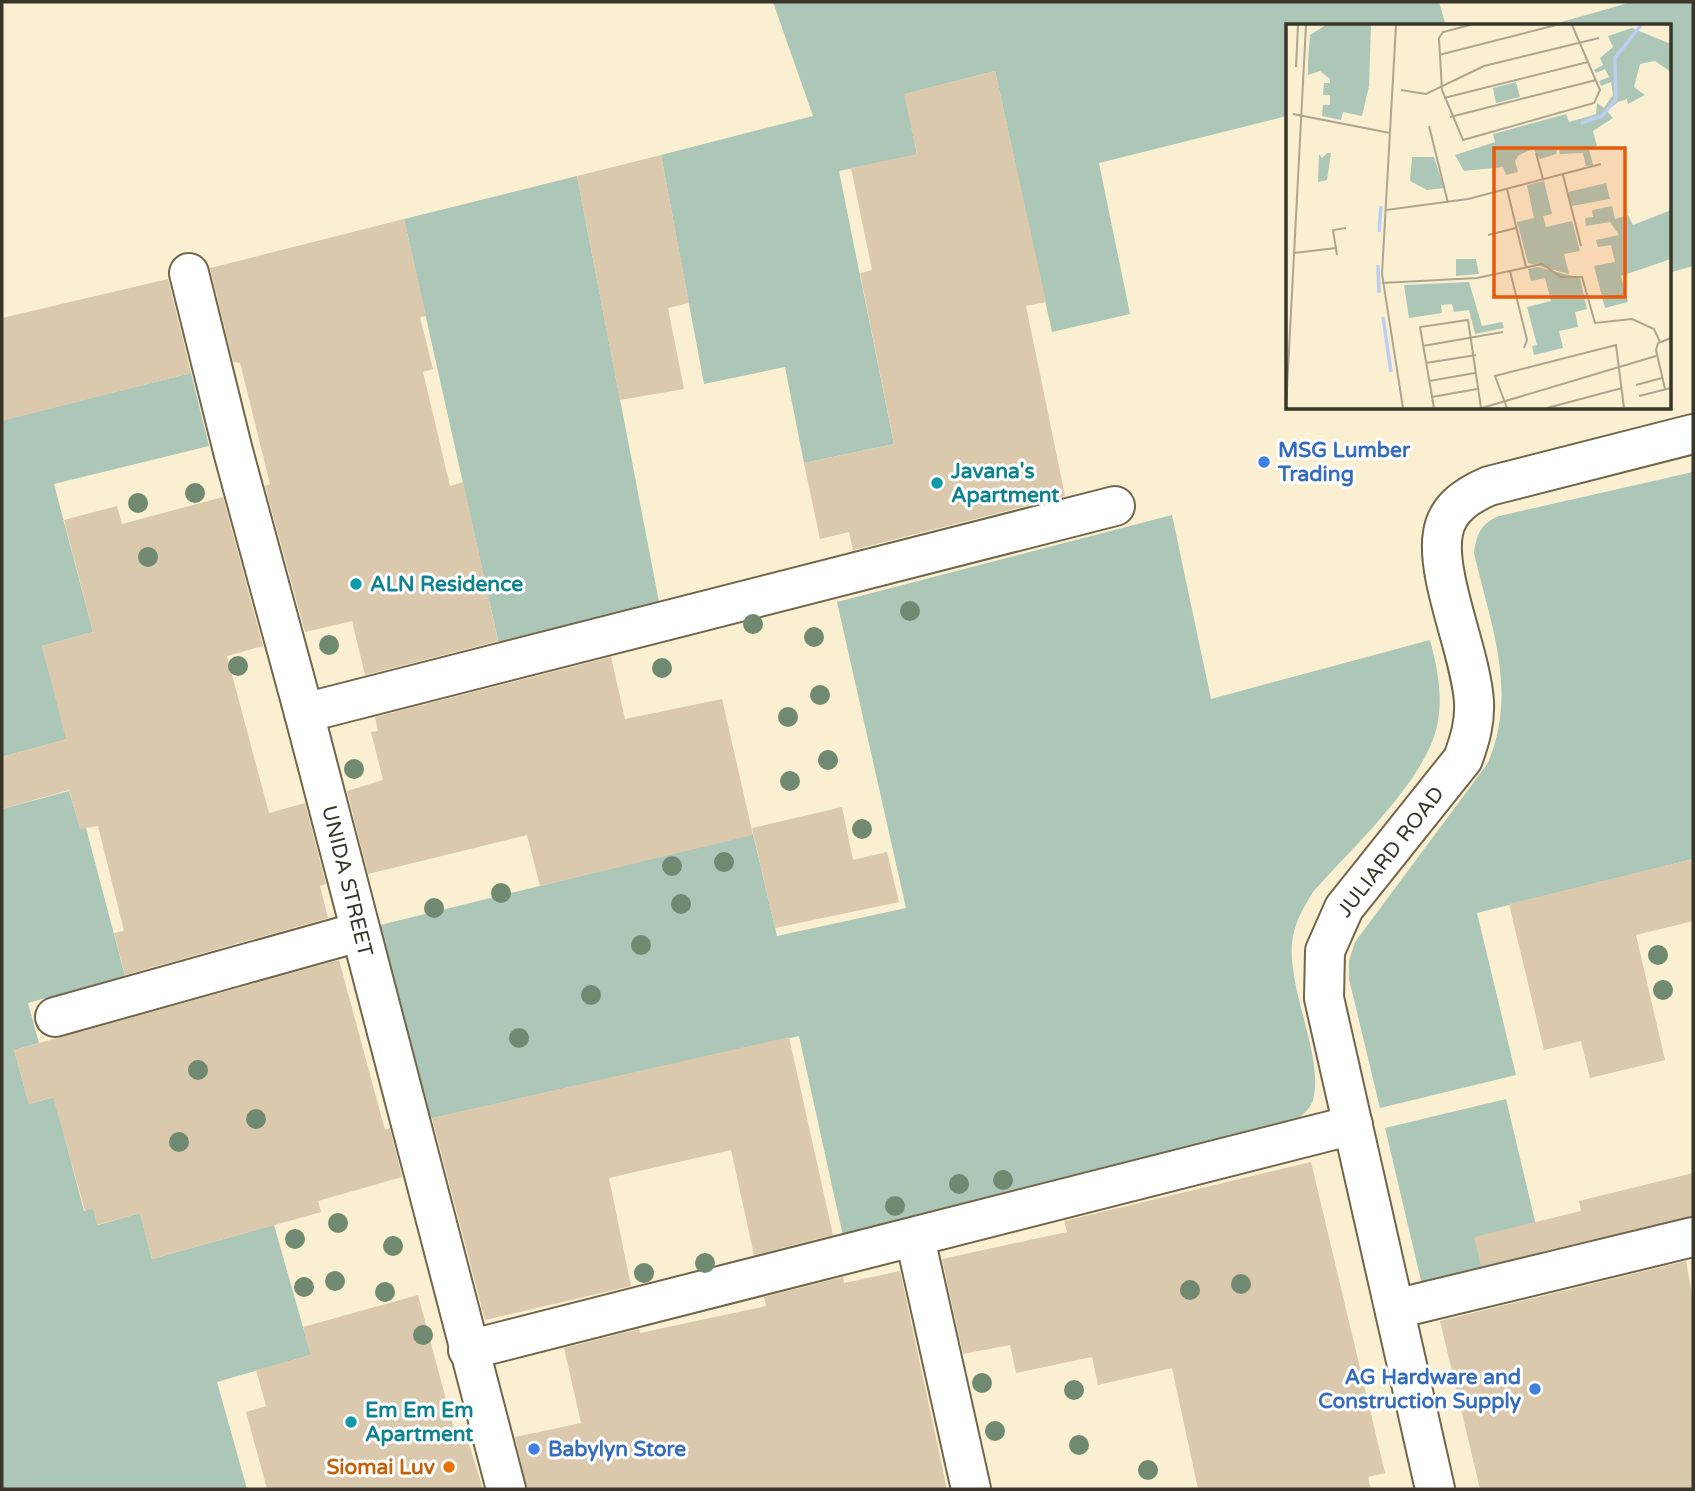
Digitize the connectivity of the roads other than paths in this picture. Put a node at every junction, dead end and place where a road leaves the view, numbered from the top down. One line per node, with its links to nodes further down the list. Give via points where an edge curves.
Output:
1 (189, 273): 4 (street, UNIDA STREET)
2 (1693, 434): 7 (street, JULIARD ROAD, via 1489,486 1468,495 1450,514 1443,531 1442,554 1469,670 1474,730 1463,759 1344,908 1325,951 1324,998)
3 (1115, 506): 4 (street)
4 (304, 713): 5 (street, UNIDA STREET)
5 (359, 932): 6 (street); 11 (street, UNIDA STREET)
6 (55, 1017)
7 (1353, 1125): 9 (street); 10 (street, JULIARD ROAD)
8 (1693, 1237): 10 (street)
9 (915, 1238): 11 (street); 13 (street)
10 (1395, 1309): 14 (street, JULIARD ROAD)
11 (468, 1350): 12 (street, UNIDA STREET)
12 (506, 1489)
13 (971, 1489)
14 (1435, 1489)

